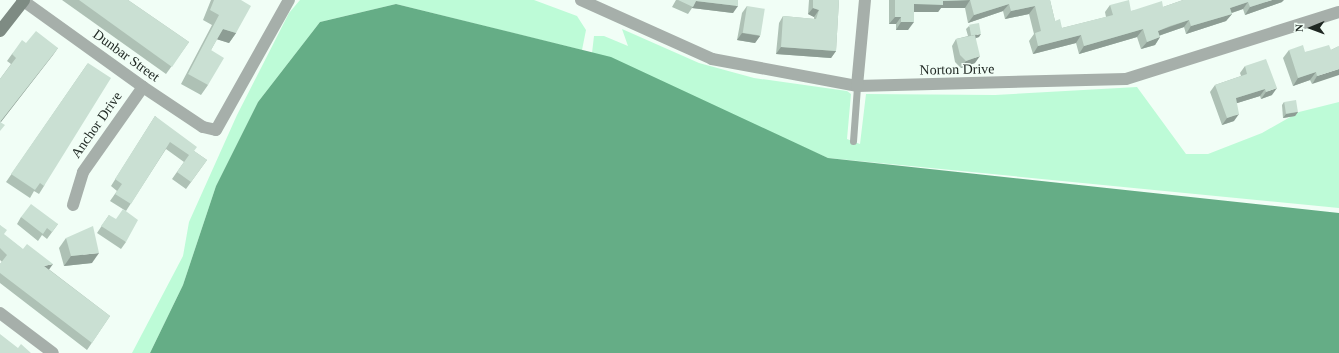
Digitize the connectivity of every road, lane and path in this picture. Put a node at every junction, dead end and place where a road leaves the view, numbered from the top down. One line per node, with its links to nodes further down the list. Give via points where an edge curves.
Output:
1 (23, 0): 6 (street); 8 (street, Dunbar Street)
2 (289, 0): 8 (street, Dunbar Street, via 216,130 203,127)
3 (581, 0): 7 (street, Norton Drive, via 712,59)
4 (865, 0): 7 (street)
5 (1339, 12): 7 (street, Norton Drive, via 1126,80)
6 (0, 31)
7 (857, 86): 9 (lane)
8 (143, 87): 10 (street, Anchor Drive, via 83,172)
9 (853, 141)
10 (74, 205)
11 (0, 313): 12 (street)
12 (53, 353)

